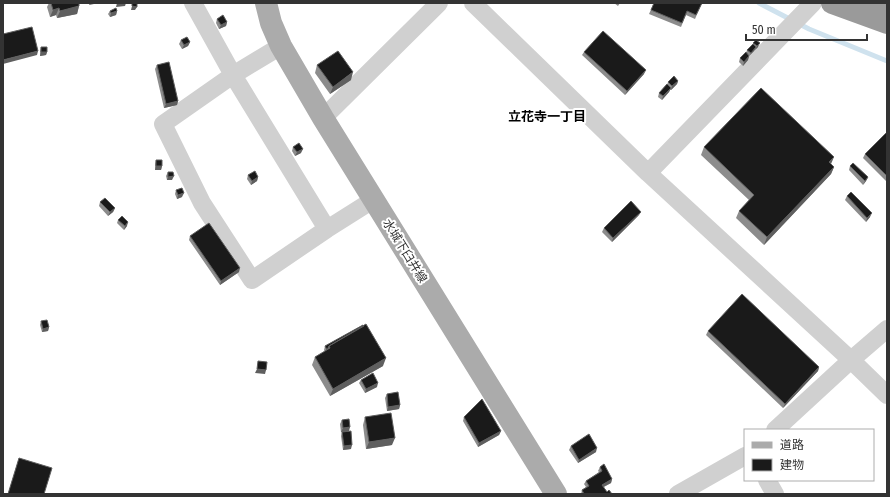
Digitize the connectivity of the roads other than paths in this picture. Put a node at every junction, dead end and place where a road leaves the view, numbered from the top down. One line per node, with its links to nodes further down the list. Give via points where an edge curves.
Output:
1 (193, 3): 12 (street)
2 (256, 3): 9 (street)
3 (439, 3): 13 (street)
4 (473, 3): 14 (street)
5 (813, 3): 14 (street)
6 (832, 3): 10 (highway)
7 (877, 3): 8 (highway)
8 (887, 7)
9 (269, 13): 11 (main road, 水城下臼井線)
10 (887, 23)
11 (281, 46): 12 (street); 13 (main road, 水城下臼井線)
12 (233, 76): 16 (street); 16 (street, via 163,124 202,203 252,280)
13 (323, 118): 15 (main road, 水城下臼井線)
14 (648, 173): 18 (street)
15 (374, 200): 16 (street); 23 (main road, 水城下臼井線)
16 (327, 229)
17 (887, 329): 18 (street)
18 (851, 360): 19 (street); 20 (street)
19 (887, 395)
20 (776, 429)
21 (744, 457): 24 (street)
22 (768, 481): 25 (street)
23 (556, 494)
24 (678, 494)
25 (775, 494)

